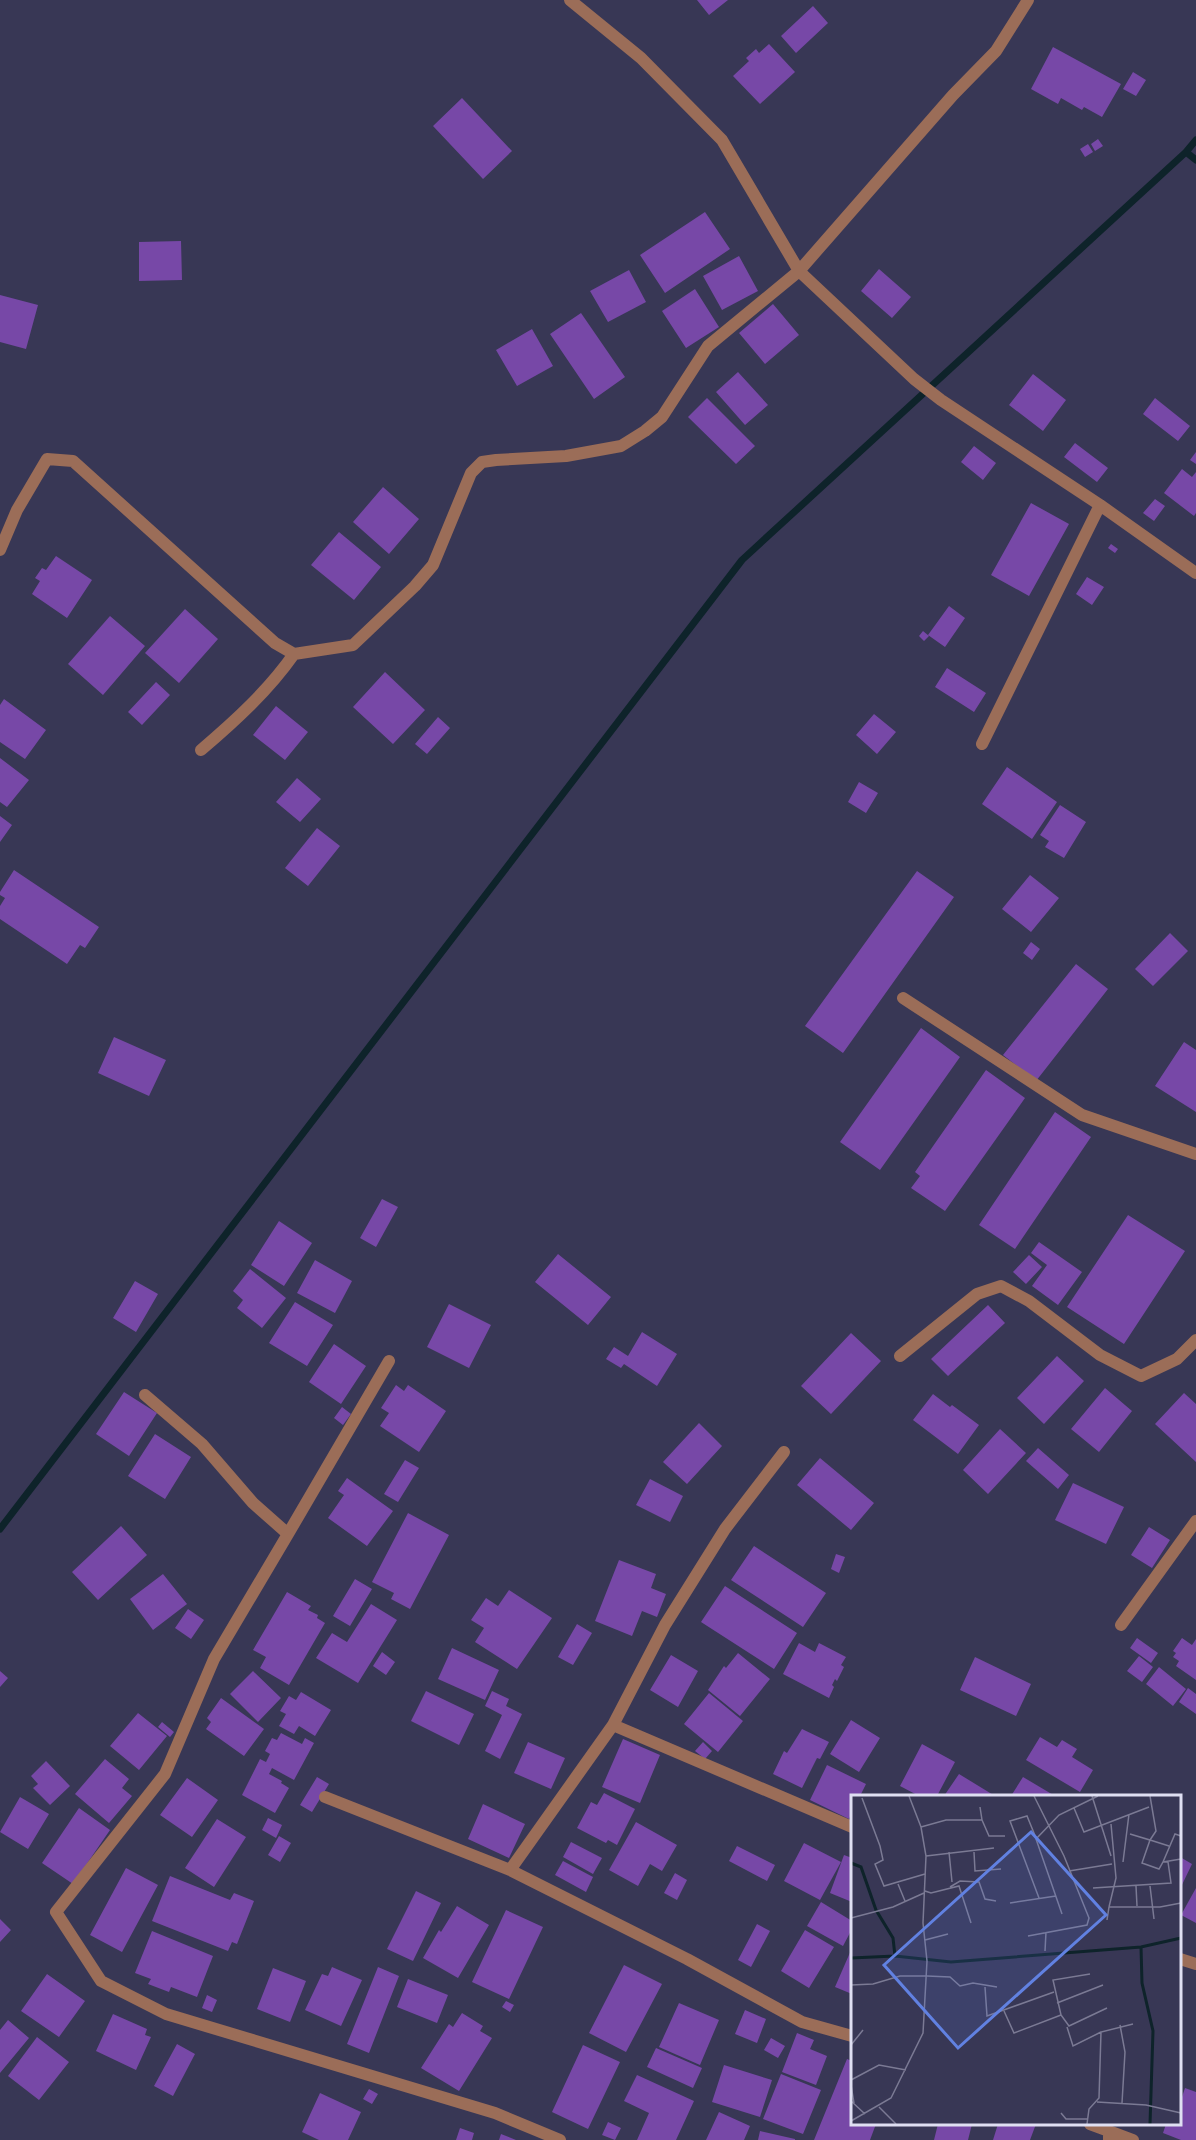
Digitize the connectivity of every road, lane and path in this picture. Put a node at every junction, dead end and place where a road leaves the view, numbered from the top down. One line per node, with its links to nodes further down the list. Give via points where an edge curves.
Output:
1 (570, 0): 3 (street, via 641,58 722,140)
2 (1028, 0): 3 (street, via 996,51)
3 (799, 271): 4 (street, via 941,400); 7 (street, via 708,346 662,417 621,446 566,456 482,462 471,473 433,565 415,586 353,645)
4 (1100, 505): 6 (street); 8 (street)
5 (0, 550): 7 (street, via 17,510 48,459 73,461 275,643)
6 (1196, 573)
7 (294, 654): 9 (street, via 278,678)
8 (982, 744)
9 (201, 750)
10 (903, 998): 11 (street, via 1082,1116)
11 (1196, 1154)
12 (1196, 1340): 13 (street, via 1177,1359 1142,1376 1100,1355 1029,1300 1001,1286 977,1294)
13 (900, 1356)
14 (389, 1361): 18 (street)
15 (145, 1395): 18 (street, via 202,1444 253,1503)
16 (784, 1452): 20 (street, via 724,1529 665,1624)
17 (1196, 1521): 19 (street)
18 (288, 1534): 29 (street, via 214,1659 165,1774 56,1912 101,1981 166,2014 495,2113)
19 (1121, 1625)
20 (613, 1725): 22 (street); 23 (street)
21 (325, 1797): 23 (street)
22 (851, 1827)
23 (510, 1870): 26 (street, via 802,2022)
24 (1181, 1960): 25 (street)
25 (1196, 1964)
26 (851, 2036)
27 (1092, 2125): 28 (street)
28 (1109, 2136): 30 (street)
29 (560, 2140)
30 (1133, 2140)

